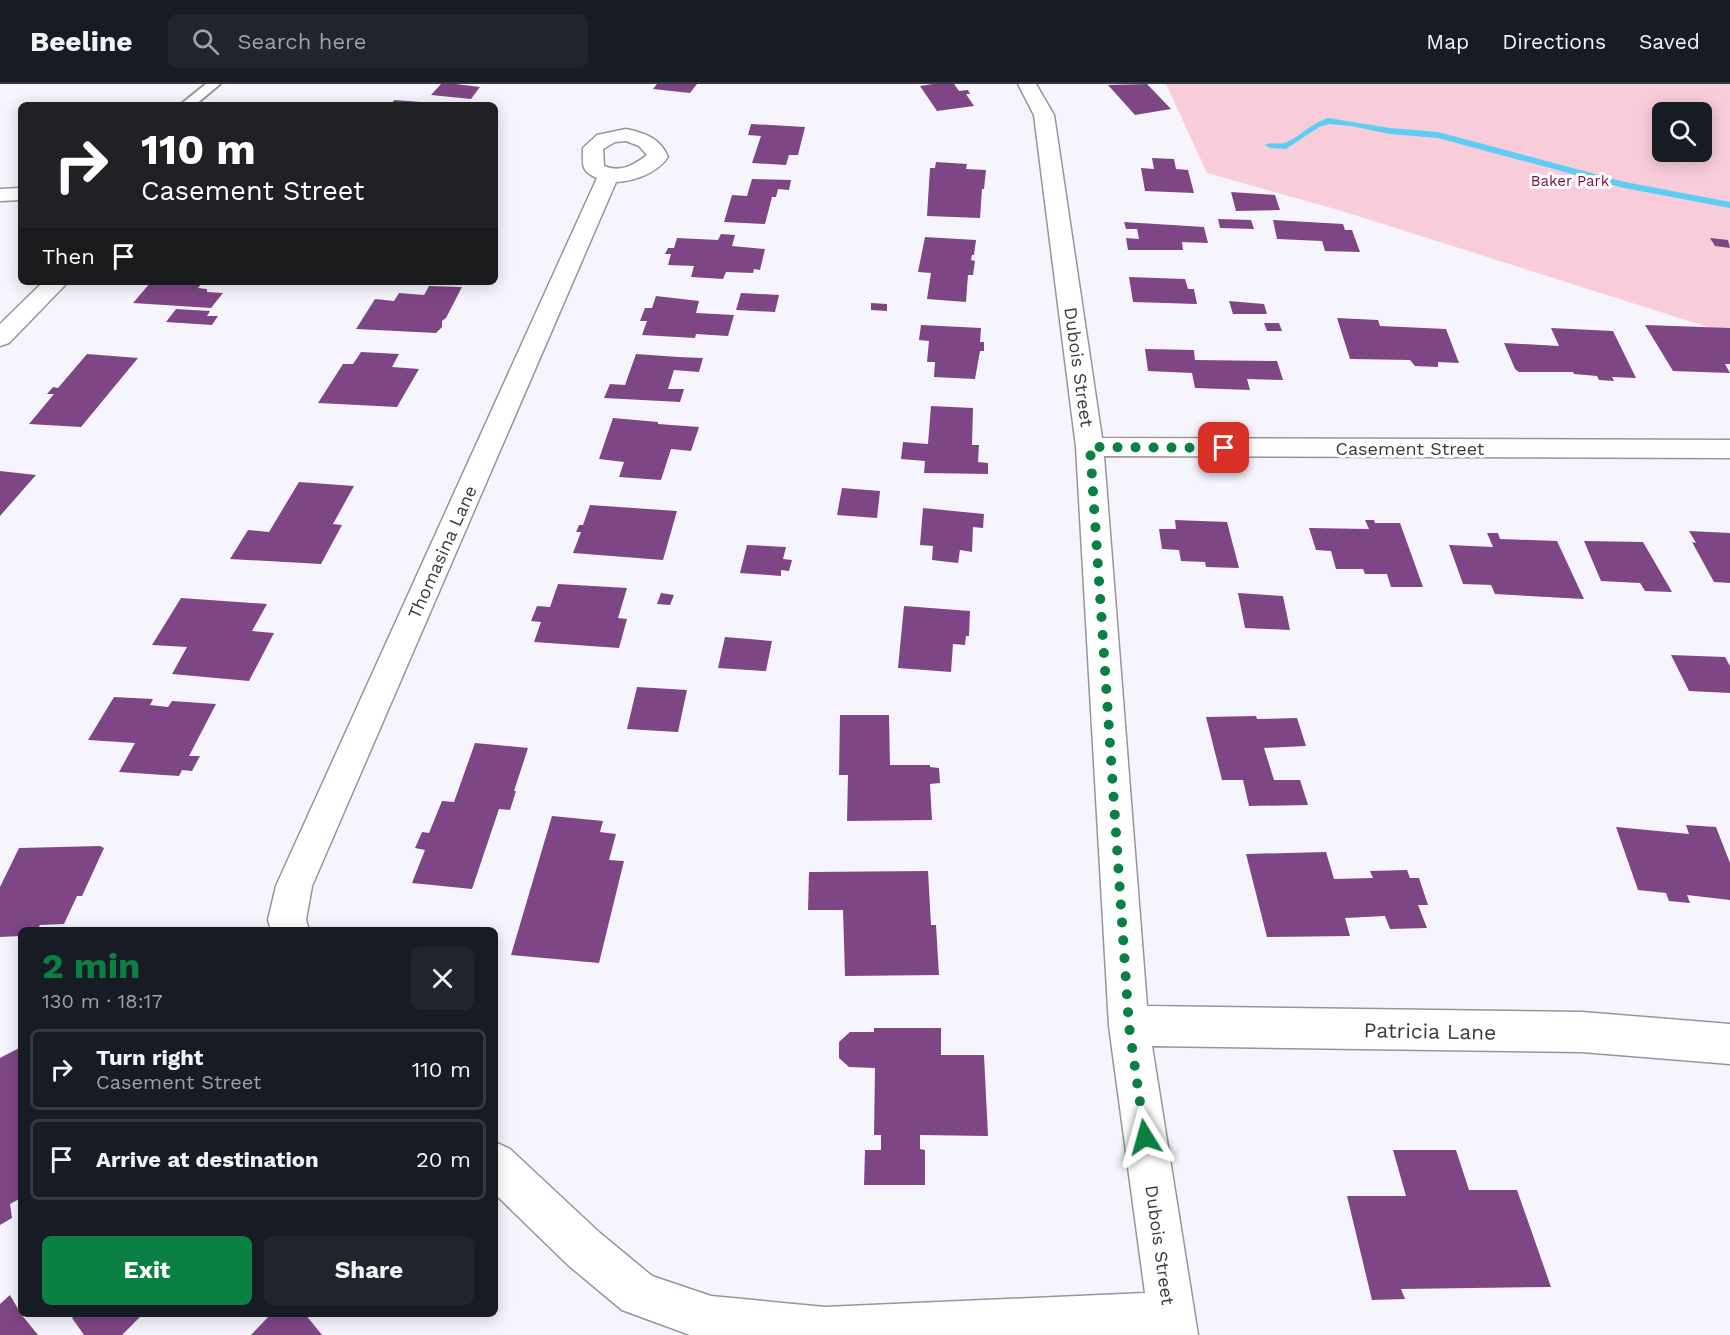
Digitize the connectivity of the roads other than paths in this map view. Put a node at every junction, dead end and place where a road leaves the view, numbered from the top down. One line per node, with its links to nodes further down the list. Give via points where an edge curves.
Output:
1 (214, 84): 3 (lane)
2 (1027, 84): 9 (street, Dubois Street, via 1044,115)
3 (192, 102)
4 (608, 176): 11 (street, Thomasina Lane, via 294,886)
5 (18, 194): 6 (street)
6 (0, 195)
7 (53, 285): 8 (street)
8 (0, 338)
9 (1090, 447): 10 (street, Casement Street); 12 (street, Dubois Street)
10 (1730, 449)
11 (289, 927)
12 (1129, 1026): 13 (street, Patricia Lane, via 1581,1032); 15 (street, Dubois Street)
13 (1730, 1044)
14 (498, 1167): 15 (street, via 638,1294 711,1319 825,1330)
15 (1172, 1325)

